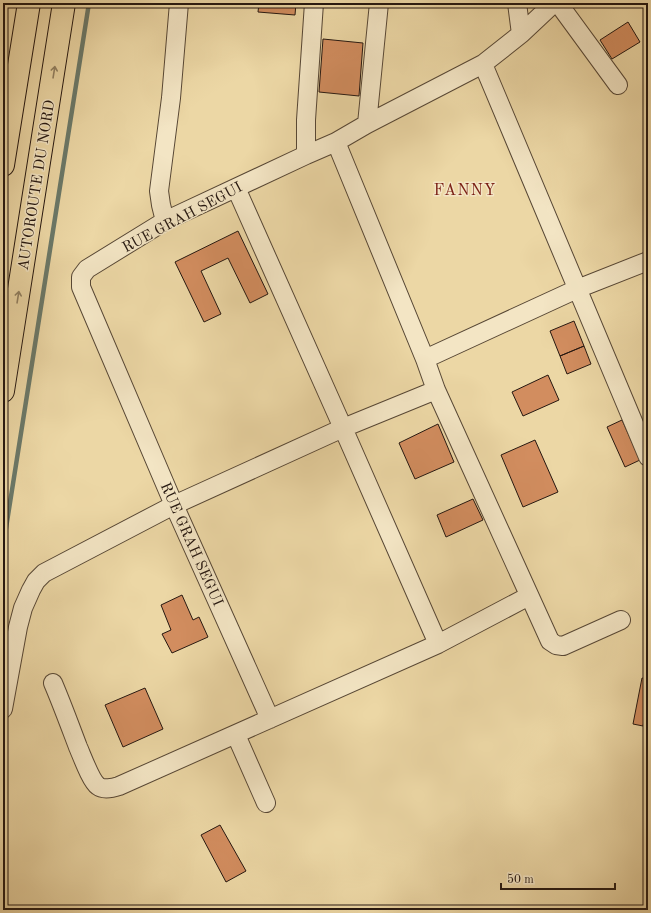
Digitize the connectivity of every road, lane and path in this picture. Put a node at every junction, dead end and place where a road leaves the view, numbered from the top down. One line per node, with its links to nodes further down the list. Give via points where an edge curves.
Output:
1 (18, 3): 11 (highway)
2 (29, 3): 11 (highway)
3 (64, 3): 24 (highway, AUTOROUTE DU NORD, one-way to 3)
4 (179, 3): 19 (street, via 171,98 159,191)
5 (314, 3): 16 (street)
6 (379, 3): 14 (street)
7 (517, 3): 10 (street)
8 (554, 3): 10 (street, RUE GRAH SEGUI)
9 (558, 3): 13 (street)
10 (521, 34): 12 (street, RUE GRAH SEGUI)
11 (22, 52): 17 (highway)
12 (482, 64): 14 (street, RUE GRAH SEGUI); 21 (street)
13 (618, 85)
14 (367, 124): 15 (street, RUE GRAH SEGUI)
15 (336, 142): 16 (street, RUE GRAH SEGUI); 22 (street)
16 (306, 155): 18 (street, RUE GRAH SEGUI)
17 (3, 165)
18 (236, 188): 19 (street, RUE GRAH SEGUI); 25 (street)
19 (166, 222): 27 (street, RUE GRAH SEGUI, via 87,269 81,277 82,287)
20 (648, 262): 21 (street)
21 (577, 289): 22 (street); 26 (street)
22 (426, 359): 23 (street)
23 (436, 390): 25 (street); 28 (street)
24 (3, 391)
25 (343, 428): 27 (street); 30 (street)
26 (648, 457)
27 (174, 505): 32 (street, via 44,573 36,581 23,608 18,627); 33 (street, RUE GRAH SEGUI)
28 (529, 596): 29 (street, via 550,641 556,645 564,646); 30 (street)
29 (621, 620)
30 (438, 644): 33 (street)
31 (53, 683): 34 (street, via 86,767 98,787 119,786)
32 (3, 709)
33 (270, 719): 34 (street)
34 (236, 735): 35 (street)
35 (266, 803)

